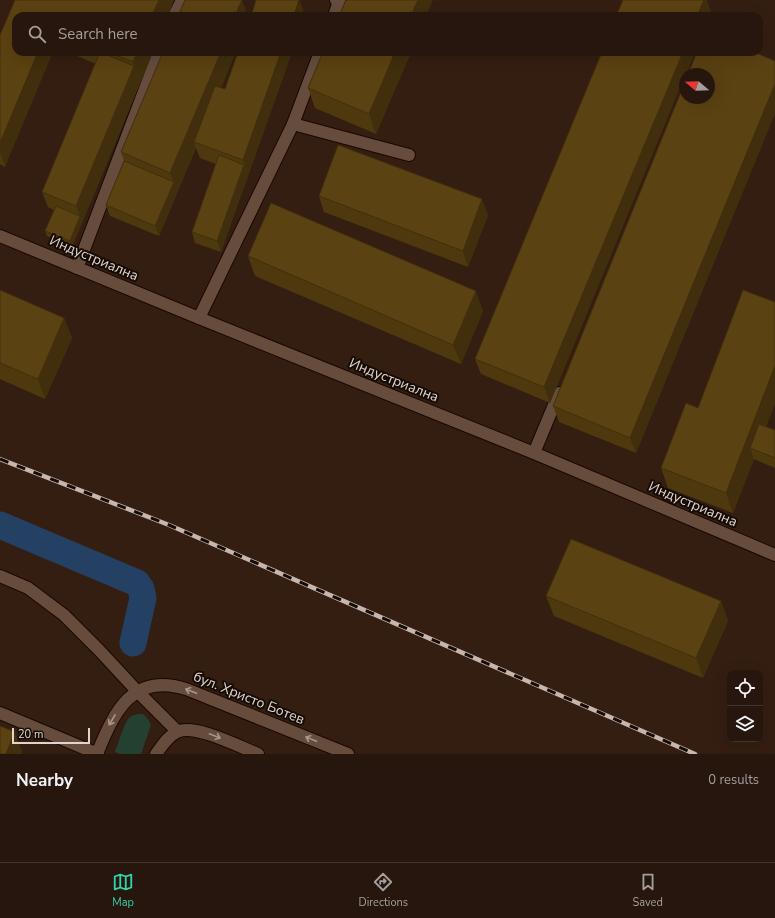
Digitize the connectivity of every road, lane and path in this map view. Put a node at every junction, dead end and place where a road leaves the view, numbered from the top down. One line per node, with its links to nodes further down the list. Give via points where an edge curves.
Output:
1 (182, 0): 3 (street)
2 (336, 0): 4 (street, via 339,1)
3 (176, 12)
4 (335, 12)
5 (157, 56): 10 (street)
6 (318, 56): 7 (street)
7 (293, 124): 8 (street); 11 (street)
8 (409, 155)
9 (0, 236): 10 (street, Индустриална)
10 (77, 268): 11 (street, Индустриална)
11 (199, 318): 13 (street, Индустриална)
12 (565, 380): 13 (street)
13 (534, 453): 14 (street, Индустриална)
14 (775, 555)
15 (0, 576): 16 (street, via 28,588 64,615)
16 (137, 691): 18 (street); 19 (street, one-way to 19, via 115,714); 22 (street, бул. Христо Ботев, one-way to 16, via 186,688 160,685)
17 (0, 713): 19 (street)
18 (178, 731): 20 (street, via 165,741); 21 (street, one-way to 21, via 192,729 205,732)
19 (98, 754)
20 (156, 754)
21 (258, 754)
22 (348, 754)

